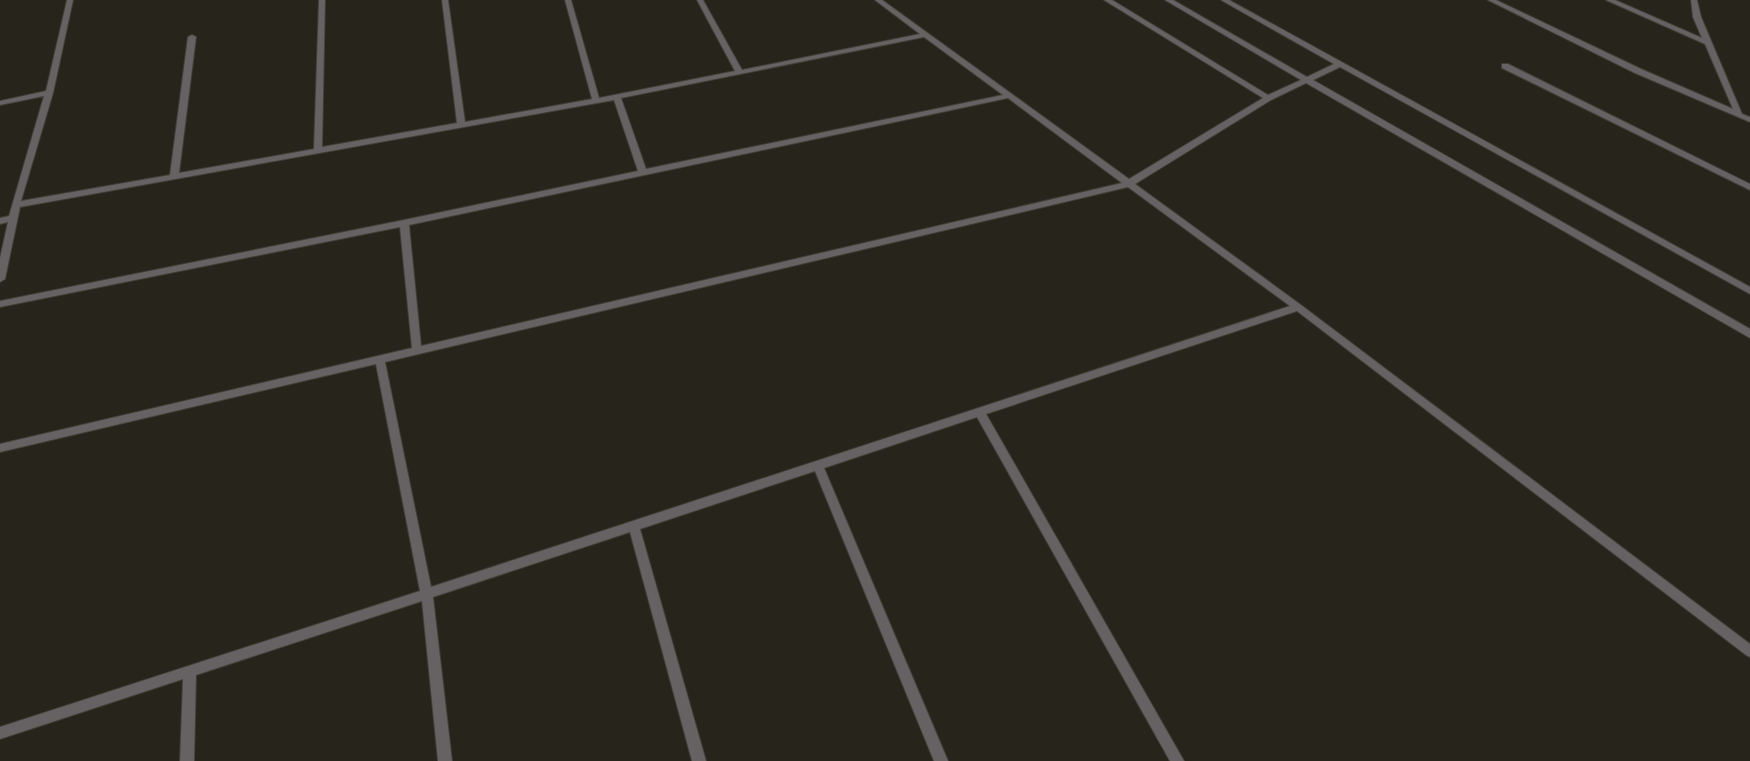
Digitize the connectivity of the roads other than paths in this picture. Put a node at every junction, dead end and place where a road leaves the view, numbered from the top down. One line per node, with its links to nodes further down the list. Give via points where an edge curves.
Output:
1 (70, 0): 20 (street)
2 (322, 0): 29 (street)
3 (445, 0): 28 (street)
4 (568, 0): 24 (street)
5 (700, 0): 18 (street)
6 (878, 0): 13 (street)
7 (1107, 0): 23 (street)
8 (1168, 0): 19 (street)
9 (1224, 0): 16 (street)
10 (1491, 0): 26 (street, via 1638,71)
11 (1609, 0): 15 (street)
12 (1694, 0): 15 (street)
13 (925, 35): 18 (street); 22 (street)
14 (192, 37): 31 (street)
15 (1708, 42): 26 (street)
16 (1340, 64): 19 (street); 39 (street)
17 (1505, 66): 33 (street)
18 (739, 71): 21 (street)
19 (1307, 80): 23 (street); 42 (street)
20 (49, 93): 25 (street); 34 (street)
21 (617, 96): 24 (street); 30 (street)
22 (1008, 96): 30 (street); 32 (street)
23 (1268, 98): 32 (street)
24 (596, 100): 28 (street)
25 (0, 103)
26 (1739, 115): 27 (street)
27 (1750, 120)
28 (461, 125): 29 (street)
29 (318, 150): 31 (street)
30 (643, 173): 37 (street)
31 (174, 176): 34 (street)
32 (1128, 184): 41 (street); 43 (street)
33 (1750, 187)
34 (16, 205): 35 (street)
35 (13, 218): 36 (street); 38 (street)
36 (0, 221)
37 (404, 223): 40 (street); 43 (street)
38 (0, 279)
39 (1750, 291)
40 (0, 304)
41 (1298, 307): 45 (street); 50 (street)
42 (1750, 334)
43 (417, 350): 44 (street)
44 (380, 359): 46 (street); 49 (street)
45 (980, 412): 47 (street); 57 (street)
46 (0, 448)
47 (818, 465): 48 (street); 56 (street)
48 (634, 526): 49 (street); 55 (street)
49 (427, 594): 51 (street); 54 (street)
50 (1750, 651)
51 (190, 671): 52 (street); 53 (street)
52 (0, 733)
53 (187, 761)
54 (445, 761)
55 (699, 761)
56 (942, 761)
57 (1177, 761)

